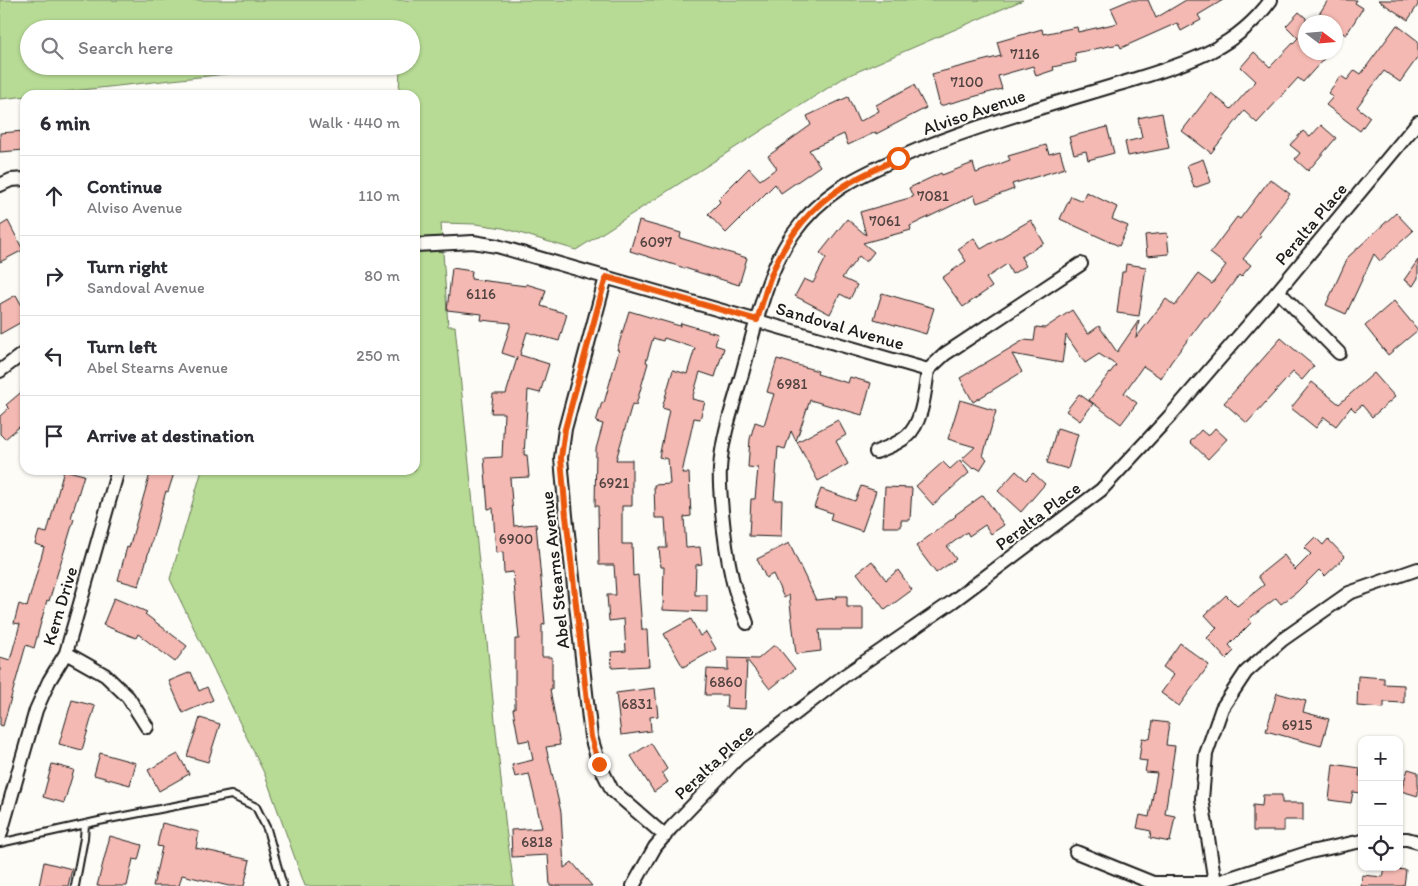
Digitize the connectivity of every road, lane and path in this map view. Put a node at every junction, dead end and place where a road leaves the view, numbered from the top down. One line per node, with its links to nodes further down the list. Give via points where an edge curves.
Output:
1 (1271, 0): 9 (street, Alviso Avenue, via 1251,23 1200,57 973,129 898,158 839,189 808,217 783,250 774,267)
2 (1418, 122): 8 (street, Peralta Place)
3 (20, 179): 4 (street)
4 (0, 185)
5 (420, 245): 7 (street, Sandoval Avenue, via 473,242 498,246)
6 (1081, 264): 12 (street, via 945,354)
7 (606, 277): 9 (street, Sandoval Avenue); 22 (street, Abel Stearns Avenue, via 565,429 561,458 566,516 591,737 596,755 612,790)
8 (1278, 291): 10 (street); 22 (street, Peralta Place, via 1170,417 1102,490 952,602 844,676 738,758)
9 (757, 320): 12 (street, Sandoval Avenue); 17 (street, Alviso Avenue, via 724,440 720,470 724,535 732,580)
10 (1339, 353)
11 (20, 356): 13 (street)
12 (928, 370): 14 (street, via 916,426 898,443)
13 (0, 371)
14 (876, 452)
15 (117, 475): 18 (street, Kern Drive)
16 (1418, 569): 28 (street, via 1349,593 1282,640 1246,672 1222,708 1206,754 1202,799)
17 (747, 623)
18 (66, 653): 19 (street, via 105,675 128,697); 21 (street, Kern Drive, via 36,710)
19 (147, 726)
20 (85, 824): 26 (lane); 29 (lane); 30 (lane, via 231,795 256,807 267,829)
21 (0, 836)
22 (665, 836): 31 (street, Peralta Place)
23 (1403, 839): 25 (street)
24 (1358, 842): 28 (street, via 1310,852)
25 (1418, 842)
26 (0, 843)
27 (1076, 852): 28 (street, via 1153,883)
28 (1215, 883)
29 (75, 886)
30 (283, 886)
31 (633, 886)

